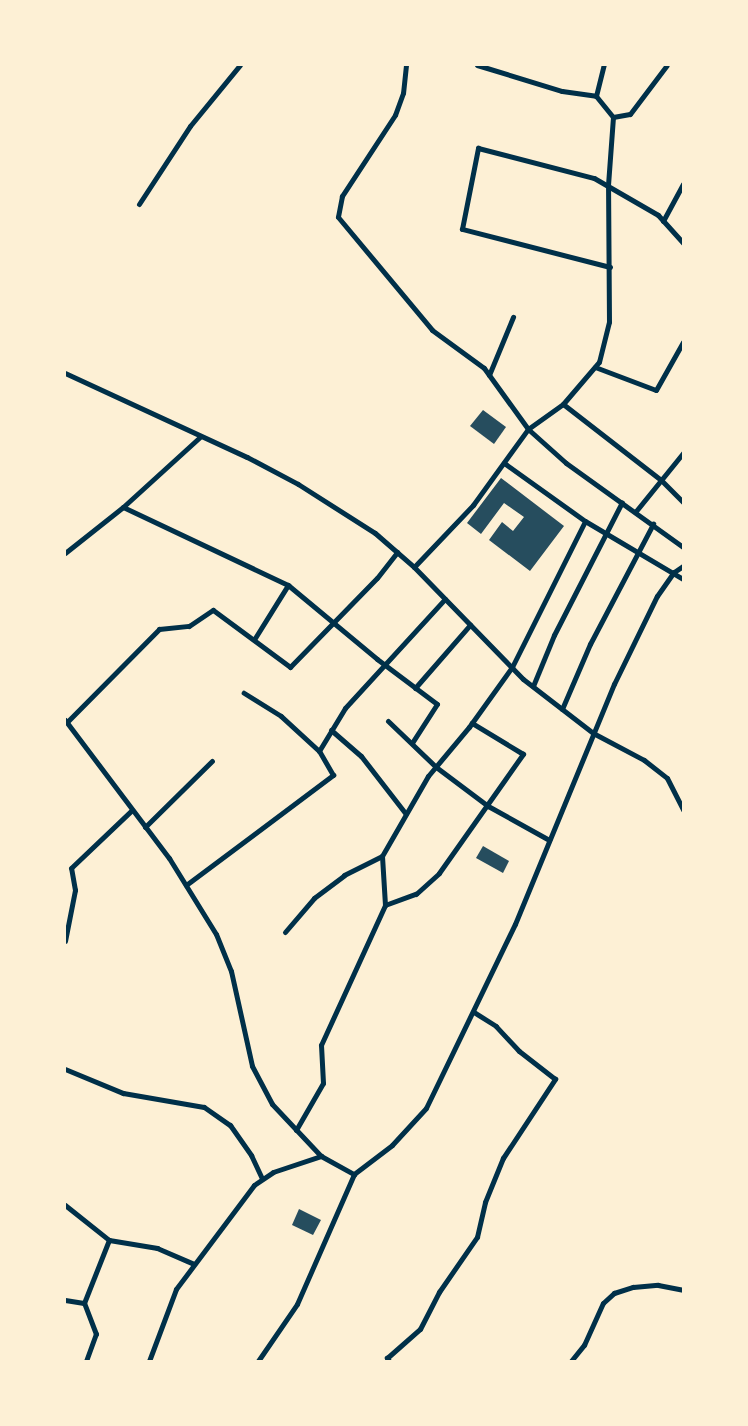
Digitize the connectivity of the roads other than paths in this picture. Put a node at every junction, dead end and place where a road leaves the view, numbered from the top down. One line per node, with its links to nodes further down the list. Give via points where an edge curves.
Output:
1 (240, 65): 10 (street, via 190,126)
2 (407, 65): 18 (street, via 395,115 342,196 338,217 432,330)
3 (477, 65): 6 (street, via 562,91)
4 (604, 65): 6 (street)
5 (667, 65): 7 (street, via 630,114)
6 (596, 96): 7 (street)
7 (613, 117): 9 (street)
8 (683, 184): 11 (street)
9 (608, 185): 11 (street); 13 (street); 13 (street, via 478,148 462,229)
10 (139, 204)
11 (663, 221): 12 (street)
12 (683, 243)
13 (610, 267): 16 (street, via 609,322)
14 (513, 317): 18 (street)
15 (683, 342): 16 (street, via 656,390)
16 (595, 367): 19 (street)
17 (65, 373): 21 (street)
18 (489, 375): 20 (street)
19 (563, 404): 20 (street); 24 (street)
20 (528, 429): 23 (street); 25 (street, via 566,463)
21 (200, 437): 27 (street); 34 (street, via 298,484)
22 (683, 453): 24 (street)
23 (504, 463): 29 (street); 37 (street, via 474,505)
24 (661, 481): 26 (street); 28 (street)
25 (622, 502): 28 (street); 31 (street)
26 (683, 502)
27 (123, 507): 35 (street); 40 (street)
28 (636, 511): 30 (street)
29 (585, 521): 31 (street); 46 (street)
30 (653, 524): 32 (street); 33 (street)
31 (605, 532): 33 (street); 47 (street)
32 (683, 547)
33 (639, 551): 38 (street); 50 (street)
34 (397, 552): 37 (street); 42 (street)
35 (65, 553)
36 (683, 566): 38 (street)
37 (414, 567): 41 (street)
38 (674, 572): 39 (street); 55 (street, via 657,596)
39 (683, 579)
40 (288, 585): 42 (street); 44 (street)
41 (445, 599): 43 (street); 45 (street)
42 (334, 623): 44 (street, via 290,667); 45 (street)
43 (470, 625): 46 (street); 48 (street)
44 (254, 638): 52 (street, via 213,610 189,626 159,629)
45 (384, 665): 48 (street); 54 (street)
46 (512, 667): 47 (street); 53 (street)
47 (533, 686): 50 (street)
48 (415, 688): 56 (street, via 437,704)
49 (244, 693): 57 (street, via 281,716)
50 (562, 709): 55 (street)
51 (388, 720): 56 (street)
52 (66, 721): 61 (street)
53 (472, 723): 59 (street); 60 (street, via 523,754)
54 (331, 730): 57 (street); 63 (street, via 361,756)
55 (593, 733): 62 (street, via 667,778); 65 (street)
56 (412, 743): 59 (street)
57 (319, 751): 67 (street, via 333,775)
58 (212, 761): 64 (street)
59 (436, 767): 60 (street); 63 (street)
60 (488, 806): 65 (street); 68 (street, via 439,873 416,894)
61 (132, 810): 64 (street); 70 (street, via 71,868 75,890)
62 (683, 810)
63 (406, 814): 66 (street)
64 (145, 827): 67 (street)
65 (549, 840): 71 (street)
66 (382, 856): 68 (street); 69 (street, via 344,875 314,898)
67 (186, 885): 73 (street, via 216,934 231,971 252,1066 272,1104)
68 (385, 905): 73 (street, via 321,1045 323,1083)
69 (285, 932)
70 (65, 941)
71 (474, 1012): 75 (street, via 426,1108 392,1145); 86 (street, via 555,1079 503,1158 485,1202 478,1237 439,1292 420,1329 387,1358)
72 (65, 1069): 76 (street, via 123,1093 204,1107 230,1125)
73 (296, 1130): 74 (street)
74 (321, 1156): 75 (street); 76 (street)
75 (354, 1174): 85 (street, via 297,1304)
76 (262, 1179): 79 (street)
77 (65, 1205): 78 (street)
78 (109, 1240): 79 (street, via 157,1248); 82 (street)
79 (194, 1264): 84 (street, via 176,1289)
80 (683, 1290): 87 (street, via 659,1285 614,1293 603,1303 584,1345)
81 (65, 1300): 82 (street)
82 (84, 1303): 83 (street, via 96,1334)
83 (86, 1361)
84 (149, 1361)
85 (258, 1361)
86 (389, 1361)
87 (571, 1361)

